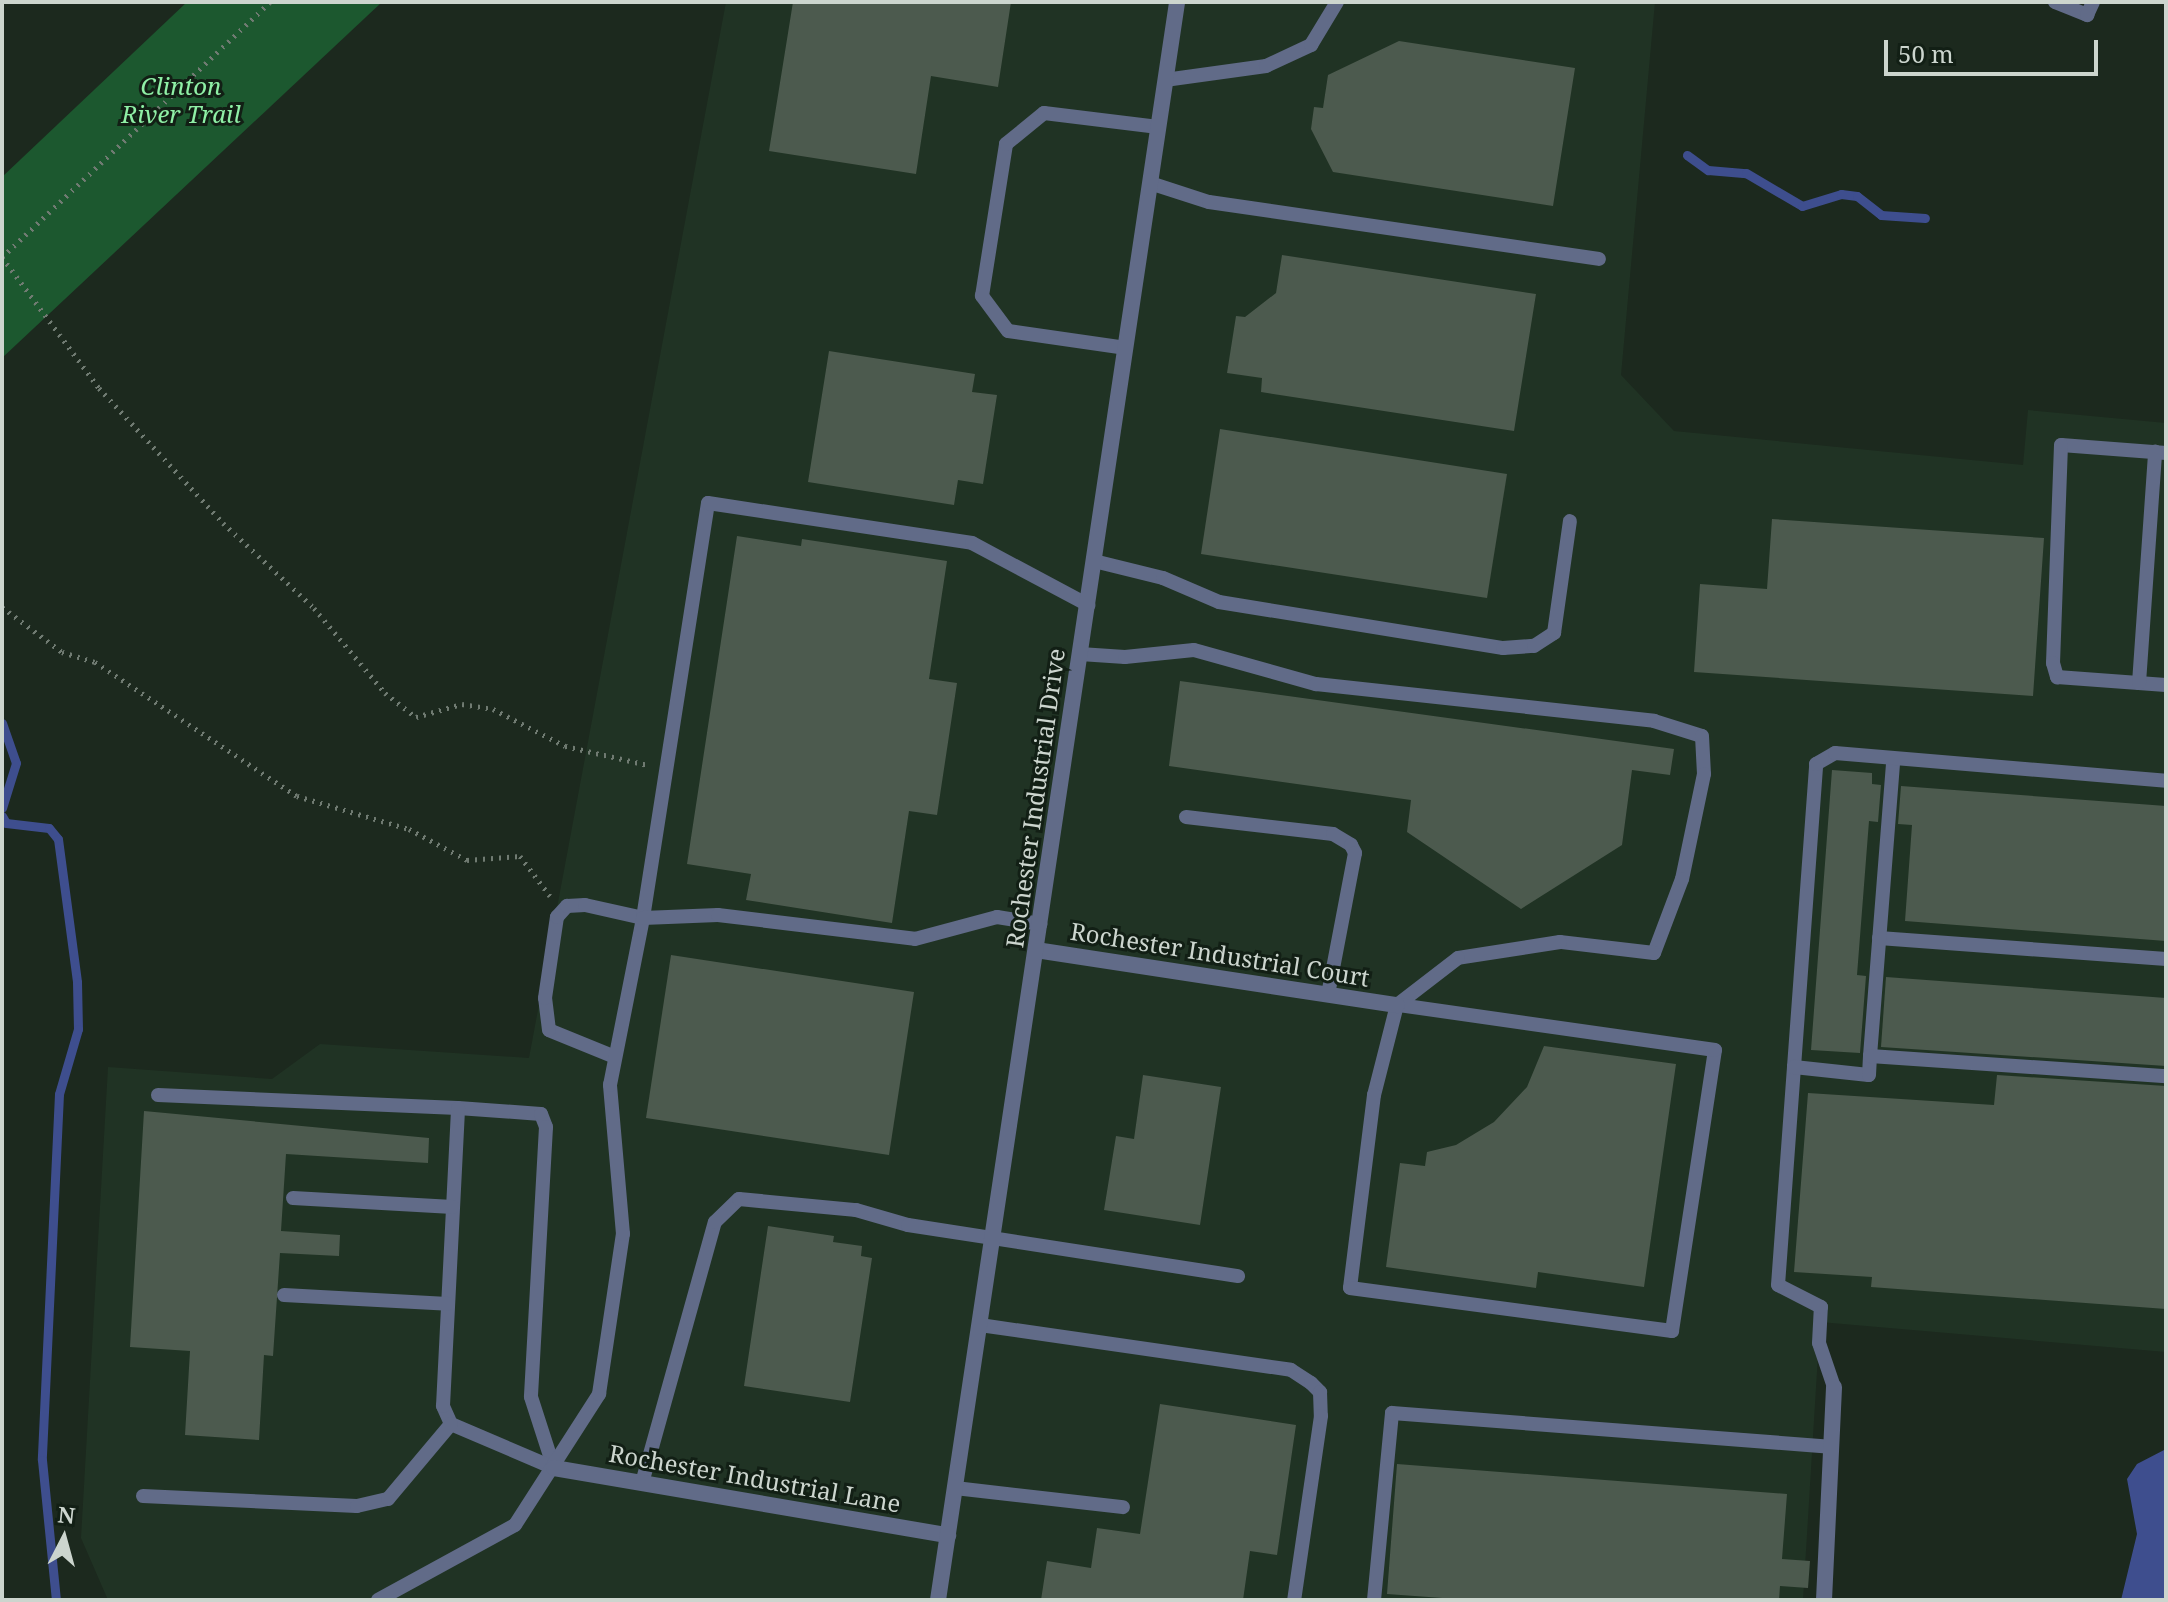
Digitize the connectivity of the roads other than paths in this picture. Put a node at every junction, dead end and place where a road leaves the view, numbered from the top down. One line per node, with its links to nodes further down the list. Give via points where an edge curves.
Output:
1 (1177, 2): 5 (street, Rochester Industrial Drive)
2 (1337, 2): 5 (lane, via 1311,45 1266,66)
3 (2055, 2): 4 (lane, via 2087,15)
4 (2093, 2)
5 (1165, 80): 6 (street, Rochester Industrial Drive)
6 (1158, 127): 7 (street, Rochester Industrial Drive); 9 (lane, via 1044,113 1006,144 982,296 1008,331)
7 (1150, 183): 8 (lane, via 1209,202); 9 (street, Rochester Industrial Drive)
8 (1599, 259)
9 (1126, 348): 12 (street, Rochester Industrial Drive)
10 (2160, 452): 15 (lane); 15 (lane, via 2061,445 2053,663 2057,677)
11 (1570, 521): 12 (lane, via 1554,633 1534,646 1503,648 1219,602 1163,578)
12 (1094, 561): 13 (street, Rochester Industrial Drive)
13 (1088, 605): 14 (street, Rochester Industrial Drive); 20 (lane, via 972,543 708,503)
14 (1080, 654): 21 (street, Rochester Industrial Drive); 26 (lane, via 1125,657 1194,650 1316,684 1654,721 1702,736 1704,774 1682,879 1654,953 1560,942 1458,958)
15 (2139, 683): 16 (lane)
16 (2166, 685)
17 (1893, 762): 18 (lane); 22 (lane); 29 (lane, via 1835,753 1816,764)
18 (2166, 781)
19 (1186, 817): 25 (lane, via 1333,834 1351,845 1355,853)
20 (643, 918): 21 (lane, via 718,915 915,939 997,917); 28 (lane); 28 (lane, via 585,905 560,910 545,998 549,1030)
21 (1040, 924): 23 (street, Rochester Industrial Drive)
22 (1879, 938): 24 (lane); 27 (lane)
23 (1036, 950): 25 (street, Rochester Industrial Court); 35 (street, Rochester Industrial Drive)
24 (2166, 959)
25 (1328, 994): 26 (street, Rochester Industrial Court)
26 (1397, 1005): 26 (lane, via 1374,1095 1350,1288 1672,1331 1715,1050)
27 (1870, 1056): 29 (lane, via 1869,1075); 30 (lane)
28 (615, 1057): 43 (lane, via 610,1085 623,1234 610,1322 599,1394)
29 (1794, 1067): 40 (lane, via 1778,1285 1821,1307 1819,1343)
30 (2166, 1076)
31 (158, 1095): 32 (lane)
32 (458, 1108): 34 (lane); 43 (lane, via 541,1114 546,1127 531,1397)
33 (293, 1198): 34 (lane)
34 (453, 1207): 38 (lane)
35 (993, 1238): 36 (lane); 39 (street, Rochester Industrial Drive); 44 (lane, via 763,1197 725,1207 676,1345)
36 (1238, 1276)
37 (284, 1295): 38 (lane)
38 (448, 1304): 41 (lane, via 443,1406)
39 (980, 1325): 45 (street, Rochester Industrial Drive); 51 (lane, via 1291,1370 1311,1383 1320,1392 1321,1416)
40 (1834, 1387): 42 (street)
41 (451, 1424): 43 (lane); 46 (lane, via 388,1499 357,1506)
42 (1830, 1447): 52 (lane, via 1392,1413); 53 (street)
43 (554, 1468): 44 (street, Rochester Industrial Lane); 49 (lane, via 515,1525)
44 (642, 1483): 48 (street, Rochester Industrial Lane)
45 (955, 1488): 47 (lane); 48 (street, Rochester Industrial Drive)
46 (143, 1496)
47 (1123, 1507)
48 (948, 1535): 50 (street, Rochester Industrial Drive)
49 (378, 1600)
50 (938, 1600)
51 (1294, 1600)
52 (1374, 1600)
53 (1824, 1600)

